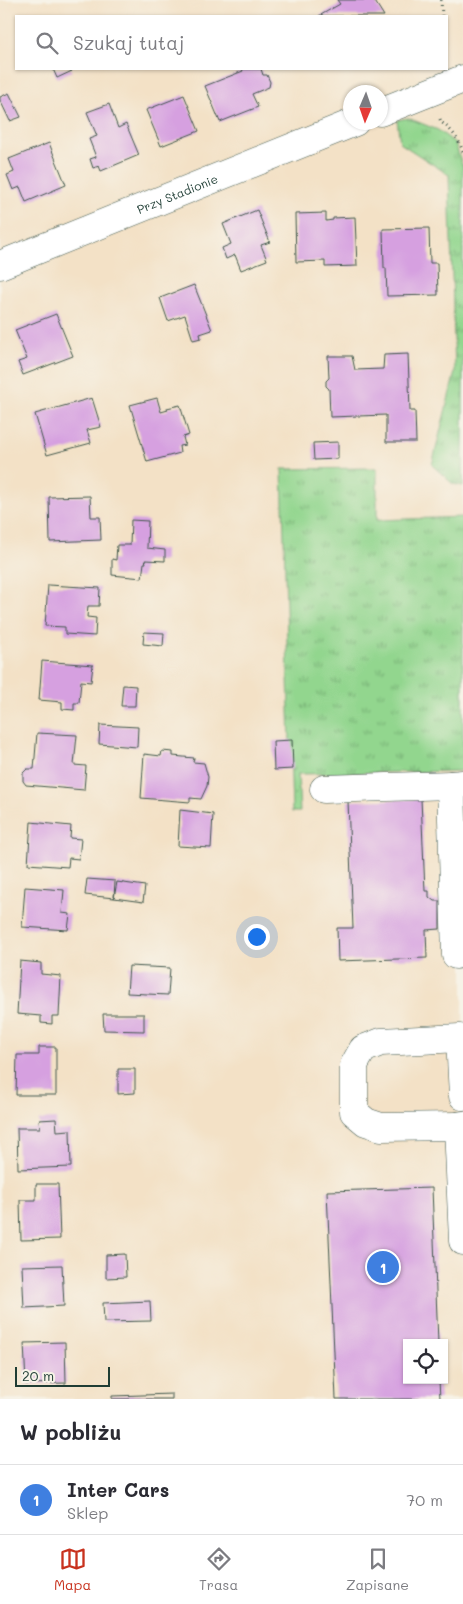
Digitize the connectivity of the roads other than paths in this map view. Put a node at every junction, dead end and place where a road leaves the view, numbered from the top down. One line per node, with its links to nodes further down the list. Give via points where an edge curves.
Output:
1 (463, 79): 2 (street)
2 (388, 109)
3 (343, 127): 4 (street, Przy Stadionie)
4 (0, 265)
5 (457, 785): 6 (street); 7 (street)
6 (324, 789)
7 (456, 955)
8 (463, 1096): 9 (street, via 460,1038 382,1042 363,1049 354,1065 354,1112 366,1122 381,1127)
9 (461, 1126): 10 (street)
10 (463, 1241)

